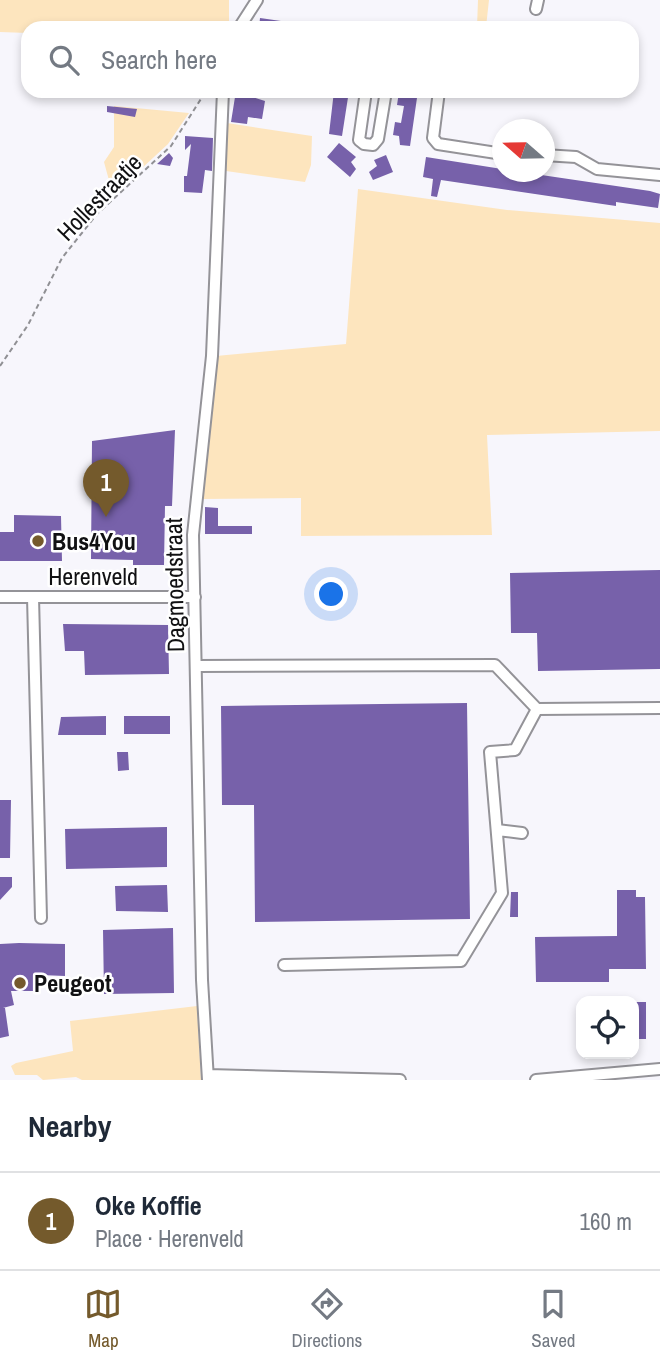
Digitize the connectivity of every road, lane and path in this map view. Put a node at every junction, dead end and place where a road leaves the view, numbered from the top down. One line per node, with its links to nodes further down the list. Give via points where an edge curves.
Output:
1 (257, 0): 2 (street)
2 (244, 21)
3 (202, 98): 11 (path, Hollestraatje, via 171,146 97,214 62,258 28,325)
4 (223, 98): 14 (street, Dagmoedstraat, via 212,356 193,525)
5 (365, 98): 6 (street, via 359,140 373,145 379,139)
6 (385, 98)
7 (438, 98): 8 (street, via 433,138 438,144)
8 (492, 152)
9 (555, 156): 10 (street, via 576,157 597,169)
10 (660, 175)
11 (0, 366)
12 (0, 597): 13 (street, Herenveld)
13 (33, 597): 14 (street, Herenveld); 20 (street, Herenveld)
14 (195, 597): 15 (street, Dagmoedstraat)
15 (197, 666): 17 (street, via 495,665); 23 (street, Dagmoedstraat)
16 (660, 708): 17 (street)
17 (537, 709): 18 (street, via 515,750 490,752)
18 (497, 830): 19 (street); 21 (street, via 502,894 461,961)
19 (522, 833)
20 (41, 918)
21 (284, 965)
22 (660, 1069): 25 (street)
23 (208, 1077): 24 (street)
24 (400, 1080)
25 (536, 1080)

